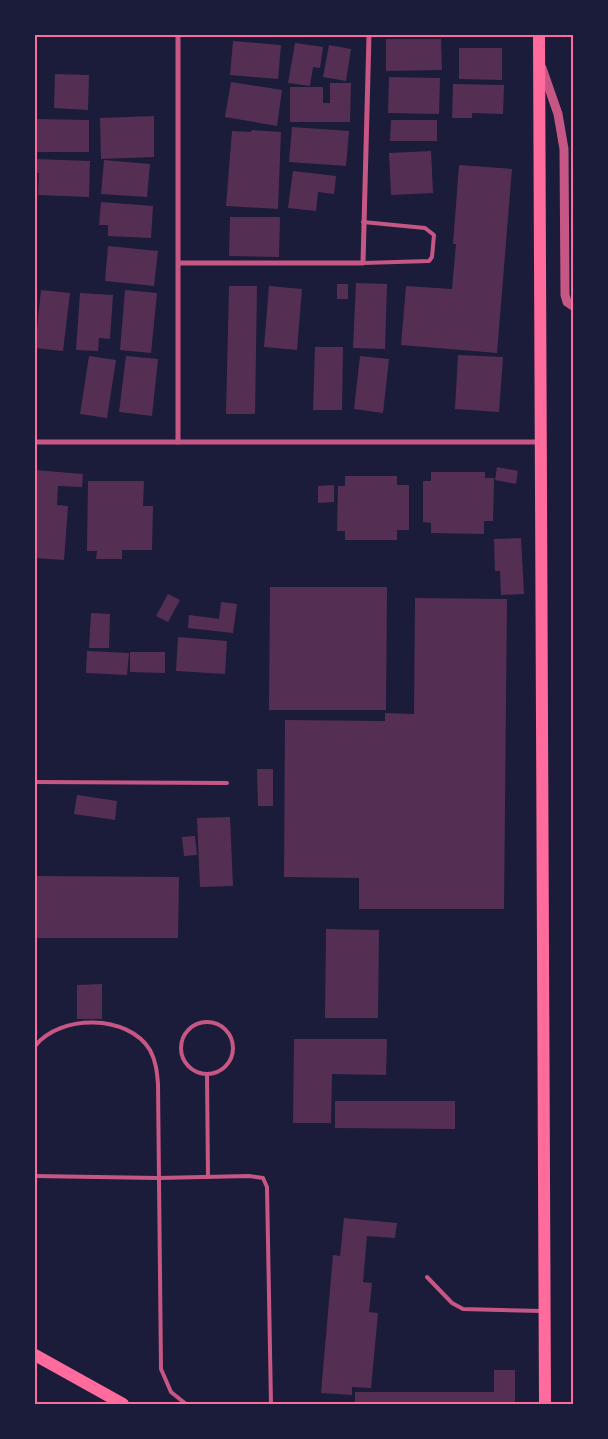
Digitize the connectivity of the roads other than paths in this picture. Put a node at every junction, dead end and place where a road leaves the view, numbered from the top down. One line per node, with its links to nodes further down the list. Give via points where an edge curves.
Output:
1 (178, 35): 6 (street)
2 (369, 35): 5 (street)
3 (539, 35): 4 (main road)
4 (540, 60): 8 (street, via 558,114 564,149 565,295); 11 (main road)
5 (362, 222): 7 (street); 7 (lane, via 425,228 434,235 429,261)
6 (179, 263): 7 (street); 10 (street)
7 (363, 263)
8 (573, 306)
9 (35, 442): 10 (street)
10 (178, 442): 11 (street)
11 (541, 442): 20 (main road)
12 (35, 782): 13 (lane)
13 (227, 783)
14 (35, 1046): 18 (lane, via 50,1032 77,1023 117,1025 138,1036 155,1062)
15 (207, 1075): 15 (lane, via 223,1069 229,1062 233,1046 226,1030 219,1025 202,1022 187,1030 180,1046 185,1063 198,1074); 17 (lane)
16 (35, 1176): 18 (lane)
17 (208, 1177): 18 (lane); 24 (lane, via 263,1178 267,1187)
18 (158, 1178): 23 (lane, via 161,1369 170,1392)
19 (428, 1277): 20 (lane, via 463,1309)
20 (545, 1311): 25 (main road)
21 (35, 1356): 22 (main road)
22 (122, 1404)
23 (186, 1404)
24 (271, 1404)
25 (545, 1404)

